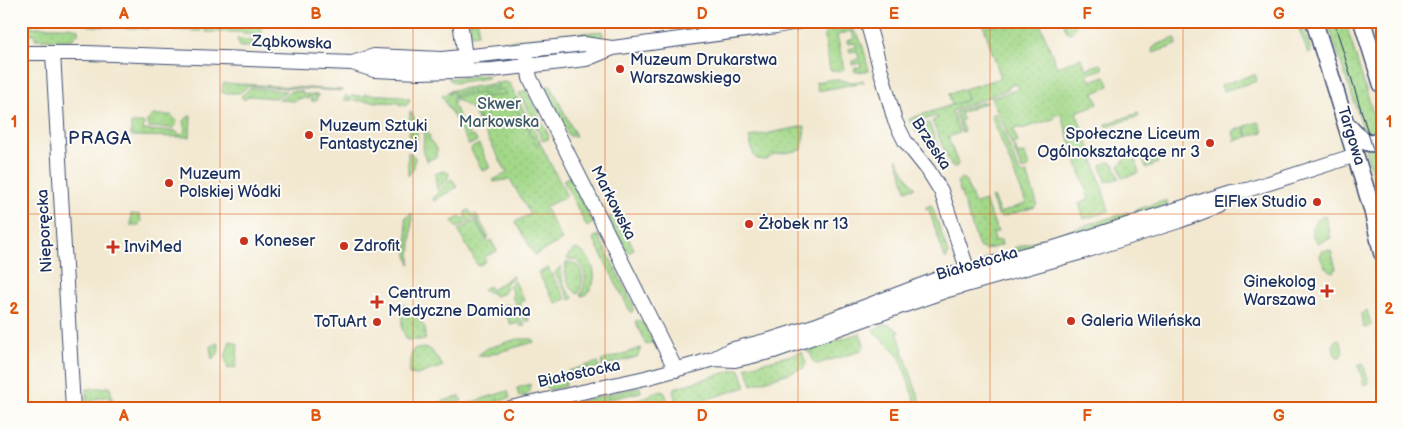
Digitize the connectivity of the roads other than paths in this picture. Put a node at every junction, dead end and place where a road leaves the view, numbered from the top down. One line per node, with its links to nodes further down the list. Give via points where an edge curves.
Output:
1 (460, 21): 10 (street)
2 (803, 21): 6 (street, Ząbkowska)
3 (867, 21): 17 (street, Brzeska, via 895,121 905,141 941,191)
4 (1314, 21): 13 (main road, Targowa)
5 (1362, 21): 12 (main road)
6 (613, 48): 7 (street, Ząbkowska, via 584,44); 11 (street, Ząbkowska, via 586,59)
7 (526, 51): 10 (street, Ząbkowska); 11 (street, Markowska)
8 (21, 53): 9 (street, Ząbkowska)
9 (53, 53): 10 (street, Ząbkowska, via 352,63 374,56 442,59); 19 (street, Nieporęcka)
10 (466, 65): 11 (street, Ząbkowska)
11 (528, 66): 18 (street, Markowska, via 530,78)
12 (1382, 86)
13 (1347, 125): 14 (main road, via 1366,143 1372,144); 15 (main road, Targowa)
14 (1382, 137)
15 (1356, 155): 16 (main road, Targowa); 17 (street, Białostocka)
16 (1382, 253)
17 (970, 277): 18 (street, Białostocka, via 948,290 774,351 735,360 713,359)
18 (676, 370): 20 (street, Białostocka)
19 (73, 408)
20 (510, 408)

